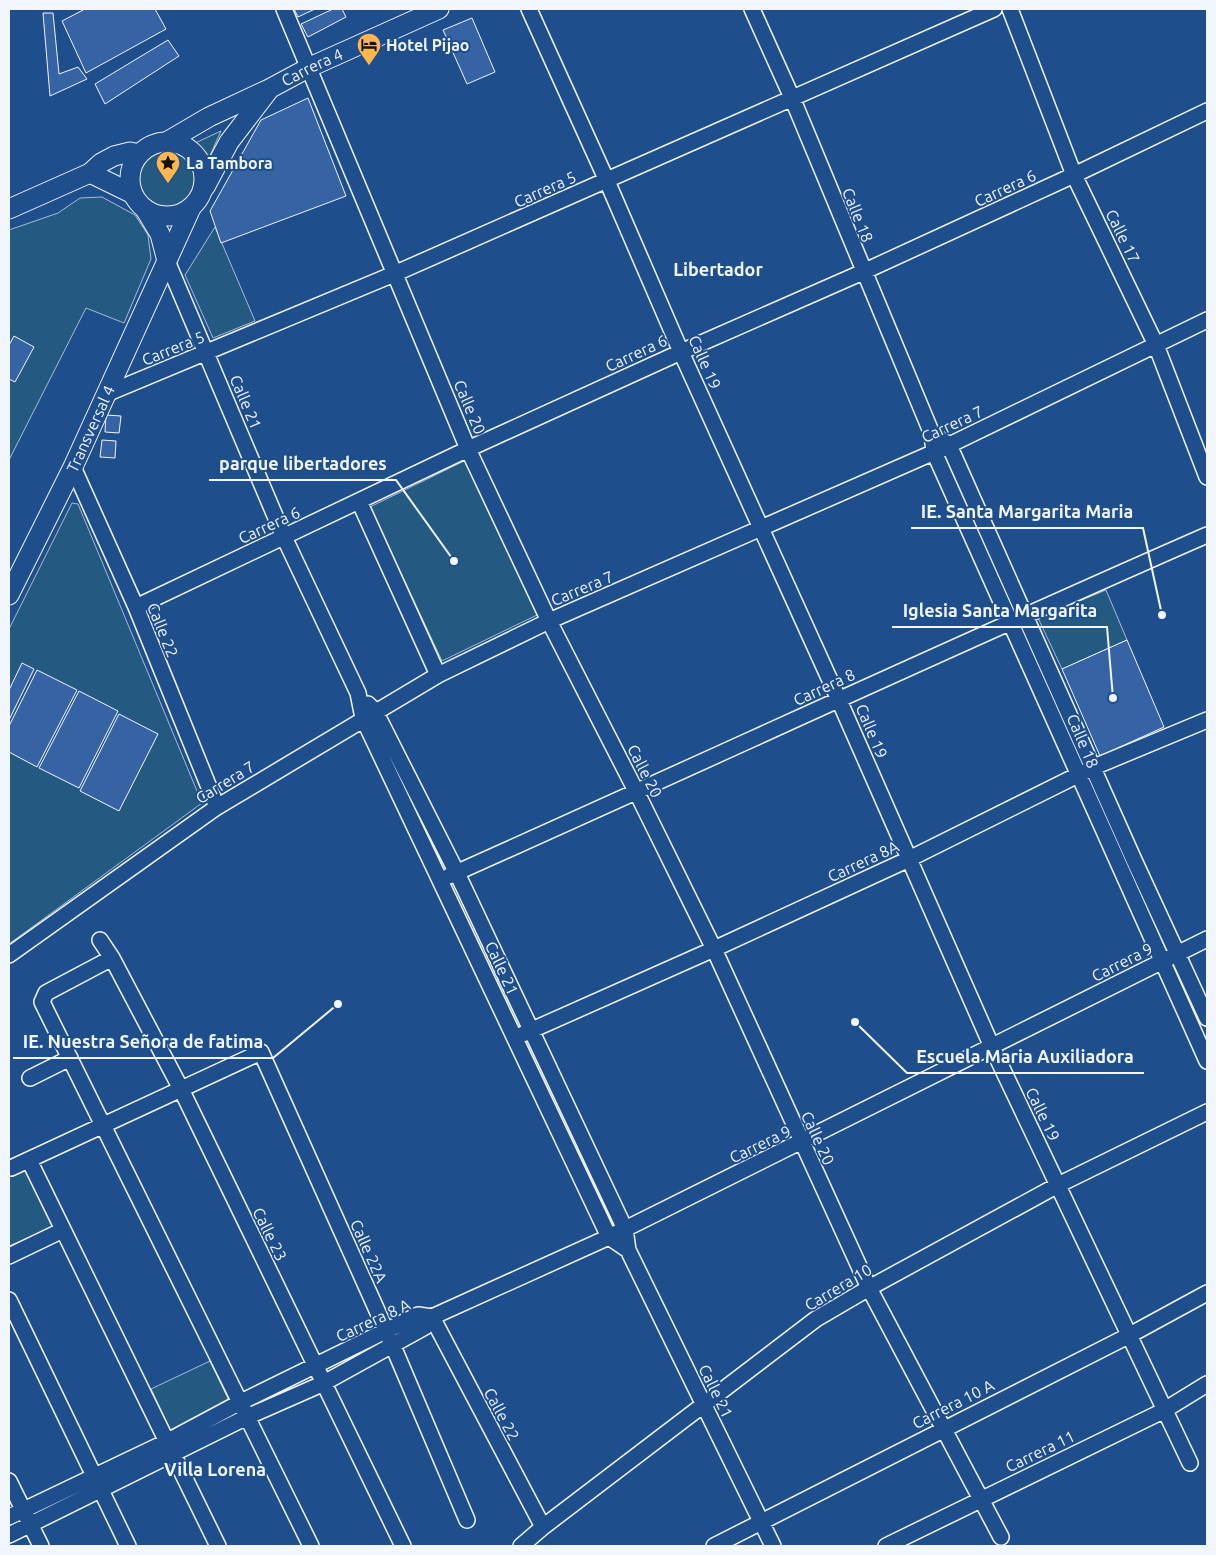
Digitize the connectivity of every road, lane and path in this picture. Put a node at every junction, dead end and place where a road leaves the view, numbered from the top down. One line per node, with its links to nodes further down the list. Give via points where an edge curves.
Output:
1 (284, 9): 7 (street, Calle 20)
2 (439, 9): 7 (main road, Carrera 4)
3 (529, 9): 15 (street, Calle 19)
4 (752, 9): 9 (street, Calle 18)
5 (994, 9): 9 (street, Carrera 5)
6 (1010, 9): 14 (street, Calle 17)
7 (310, 67): 8 (main road, Carrera 4); 22 (street, Calle 20)
8 (269, 89): 11 (main road, Carrera 4, via 209,117); 16 (main road, Carrera 4, via 229,142)
9 (793, 100): 15 (street, Carrera 5); 21 (street, Calle 18)
10 (1207, 111): 14 (street, Carrera 6)
11 (168, 141): 12 (main road, via 153,144); 16 (main road, via 180,143 198,157 204,173)
12 (139, 154): 13 (main road, via 130,152 114,156); 17 (main road, via 130,173)
13 (90, 174): 17 (main road); 18 (main road)
14 (1074, 175): 21 (street, Carrera 6); 24 (street, Calle 17)
15 (607, 181): 22 (street, Carrera 5); 25 (street, Calle 19)
16 (203, 190): 19 (main road)
17 (139, 201): 19 (main road, via 160,216 176,215); 20 (main road, via 160,234)
18 (9, 208)
19 (191, 208): 20 (main road, Transversal 4)
20 (167, 261): 26 (street, Calle 21); 27 (main road, Transversal 4)
21 (863, 272): 25 (street, Carrera 6); 28 (street, Calle 18)
22 (394, 274): 26 (street, Carrera 5); 30 (street, Calle 20)
23 (1207, 320): 24 (street, Carrera 7)
24 (1156, 345): 29 (street, Carrera 7); 33 (street, Calle 17)
25 (680, 352): 30 (street, Carrera 6); 36 (street, Calle 19)
26 (206, 354): 27 (street, Carrera 5); 39 (street, Calle 21)
27 (106, 394): 32 (main road, Transversal 4)
28 (932, 434): 29 (street); 31 (street, Calle 18)
29 (949, 445): 31 (street, Carrera 7); 35 (street, Calle 18)
30 (468, 449): 34 (street, Carrera 6); 43 (street, Calle 20)
31 (934, 452): 36 (street, Carrera 7); 37 (street, Calle 18)
32 (73, 468): 40 (main road, Transversal 4); 41 (street, Calle 22)
33 (1207, 477)
34 (359, 501): 39 (street, Carrera 6); 45 (street)
35 (986, 527): 37 (street); 42 (street, Calle 18)
36 (763, 529): 43 (street, Carrera 7); 48 (street, Calle 19)
37 (970, 534): 44 (street, Calle 18)
38 (1207, 536): 42 (street, Carrera 8)
39 (284, 537): 41 (street, Carrera 6); 49 (street, Calle 21)
40 (9, 595)
41 (136, 607): 54 (street, Calle 22)
42 (1025, 614): 44 (street, Carrera 8); 46 (street, Calle 18)
43 (549, 621): 45 (street, Carrera 7); 53 (street, Calle 20)
44 (1010, 621): 47 (street, Calle 18); 48 (street, Carrera 8)
45 (438, 675): 49 (street, Carrera 7)
46 (1058, 689): 47 (street); 51 (street, Calle 18)
47 (1044, 695): 52 (street, Calle 18)
48 (839, 700): 53 (street, Carrera 8); 55 (street, Calle 19)
49 (369, 714): 54 (street, Carrera 7); 58 (street, Calle 21); 59 (street, Calle 21)
50 (1207, 720): 51 (street, Carrera 8A)
51 (1094, 767): 52 (street, Carrera 8A); 56 (street, Calle 18)
52 (1078, 775): 55 (street, Carrera 8A); 57 (street, Calle 18)
53 (637, 793): 58 (street, Carrera 8); 62 (street, Calle 20)
54 (217, 807): 64 (street, Carrera 7)
55 (907, 860): 62 (street, Carrera 8A); 70 (street, Calle 19)
56 (1134, 860): 57 (street); 63 (street, Calle 18)
57 (1119, 866): 66 (street, Calle 18)
58 (457, 873): 59 (street, Carrera 8); 68 (street, Calle 21)
59 (441, 880): 69 (street, Calle 21)
60 (1207, 939): 63 (street, Carrera 9)
61 (100, 940): 65 (street, Calle 23)
62 (714, 949): 68 (street, Carrera 8A); 77 (street, Calle 20)
63 (1178, 953): 66 (street, Carrera 9); 67 (street, Calle 18)
64 (9, 954)
65 (112, 958): 71 (street, via 46,992 42,1002); 74 (street, Calle 23)
66 (1162, 961): 70 (street, Carrera 9); 72 (street, Calle 18)
67 (1207, 1018)
68 (532, 1030): 69 (street, Carrera 8A); 81 (street, Calle 21)
69 (516, 1038): 83 (street, Calle 21)
70 (992, 1047): 77 (street, Carrera 9); 80 (street, Calle 19)
71 (70, 1058): 73 (street); 76 (street)
72 (1207, 1061)
73 (30, 1078)
74 (180, 1089): 76 (street); 90 (street, Calle 22A, via 261,1052); 93 (street, Calle 23)
75 (1207, 1112): 80 (street, Carrera 10)
76 (104, 1126): 78 (street); 96 (street)
77 (801, 1143): 81 (street, Carrera 9); 86 (street, Calle 20)
78 (29, 1160): 79 (street); 82 (street)
79 (11, 1168)
80 (1058, 1185): 86 (street, Carrera 10); 91 (street, Calle 19)
81 (625, 1229): 83 (street, Carrera 9); 84 (street, Calle 21)
82 (64, 1230): 85 (street); 101 (street)
83 (609, 1237): 84 (street, Calle 21); 89 (street, Carrera 9)
84 (628, 1250): 97 (street, Calle 21)
85 (9, 1256)
86 (869, 1288): 97 (street, Carrera 10, via 816,1319); 100 (street, Calle 20)
87 (1207, 1293): 91 (street, Carrera 10 A)
88 (9, 1300): 104 (street)
89 (432, 1317): 90 (street, Carrera 8 A, via 418,1315); 92 (street, Carrera 8 A, via 425,1327); 109 (street, Calle 22)
90 (385, 1331): 92 (street, Calle 22A); 93 (street, Carrera 8 A)
91 (1128, 1336): 98 (street, Calle 19); 100 (street, Carrera 10 A)
92 (393, 1346): 94 (street, Carrera 8 A); 107 (street, Calle 22A)
93 (315, 1367): 94 (street, Calle 23); 96 (street, Carrera 8 A)
94 (322, 1384): 99 (street, Carrera 8 A); 116 (street, Calle 23)
95 (1207, 1384): 98 (street, Carrera 11)
96 (239, 1403): 99 (street); 101 (street, Carrera 8 A)
97 (703, 1405): 108 (street, Calle 21); 109 (street, Carrera 10)
98 (1163, 1411): 102 (street, Calle 19); 105 (street, Carrera 11)
99 (247, 1417): 101 (street, Carrera 8 A); 115 (street)
100 (944, 1427): 105 (street, Calle 20); 108 (street, Carrera 10 A)
101 (170, 1448): 104 (street, Carrera 8 A); 114 (street)
102 (1190, 1464)
103 (9, 1481): 106 (street)
104 (98, 1482): 106 (street, Carrera 8 A); 113 (street)
105 (981, 1498): 111 (street, Calle 20); 120 (street, Carrera 11)
106 (20, 1518): 110 (street, Carrera 8 A); 112 (street)
107 (467, 1520)
108 (761, 1522): 118 (street, Carrera 10 A); 119 (street, Calle 21)
109 (543, 1527): 117 (street, Carrera 10)
110 (9, 1535)
111 (1000, 1537)
112 (41, 1546)
113 (128, 1546)
114 (218, 1546)
115 (311, 1546)
116 (403, 1546)
117 (520, 1546)
118 (714, 1546)
119 (773, 1546)
120 (886, 1546)

